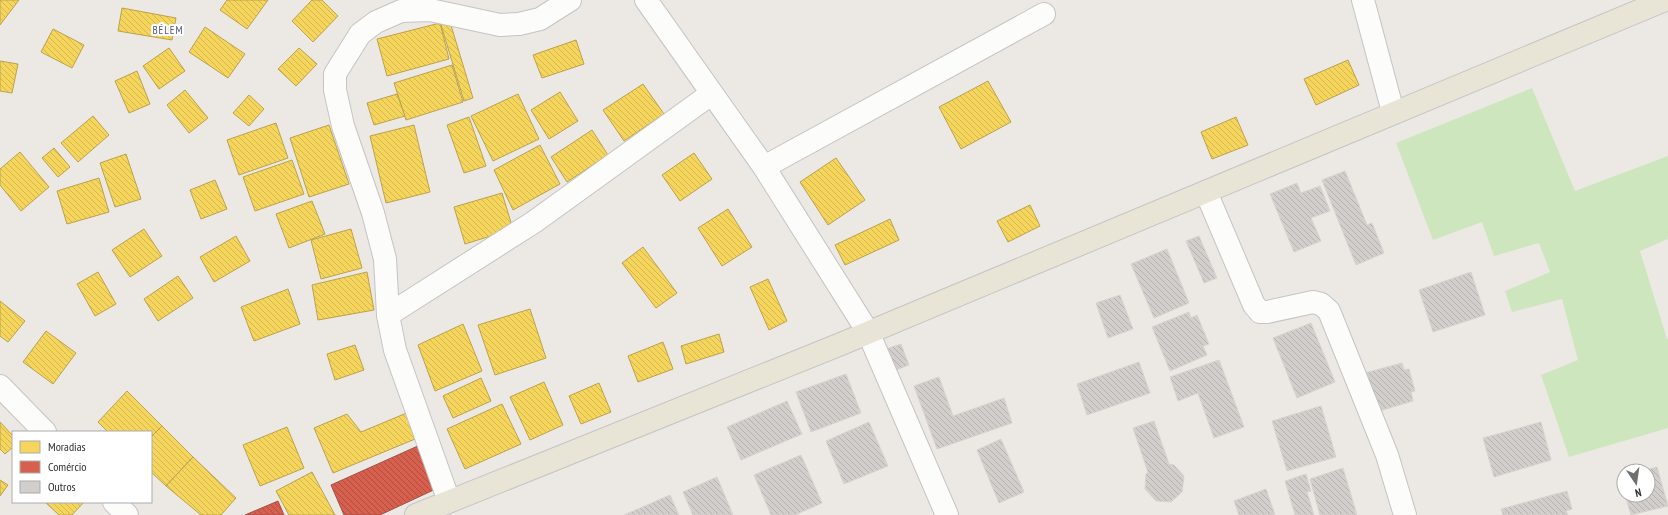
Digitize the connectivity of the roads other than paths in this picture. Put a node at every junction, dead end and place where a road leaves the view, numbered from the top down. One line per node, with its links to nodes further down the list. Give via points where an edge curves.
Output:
1 (570, 0): 10 (street, via 540,20 519,24 500,25 430,10 401,11 376,22 360,34 335,74 335,90 343,126 373,213 385,259)
2 (646, 0): 6 (street)
3 (1363, 0): 7 (street)
4 (1665, 0): 7 (main road)
5 (1044, 14): 8 (street)
6 (711, 94): 8 (street); 10 (street, via 534,222)
7 (1393, 112): 9 (main road)
8 (764, 167): 11 (street)
9 (1206, 192): 11 (main road); 19 (street, via 1254,305 1260,312 1313,302 1321,304 1329,311 1387,455)
10 (388, 315): 14 (street, via 395,350)
11 (868, 332): 14 (main road); 18 (street)
12 (0, 386): 13 (street)
13 (44, 431)
14 (449, 501): 17 (main road)
15 (115, 503): 16 (street)
16 (127, 515)
17 (416, 515)
18 (947, 515)
19 (1405, 515)

